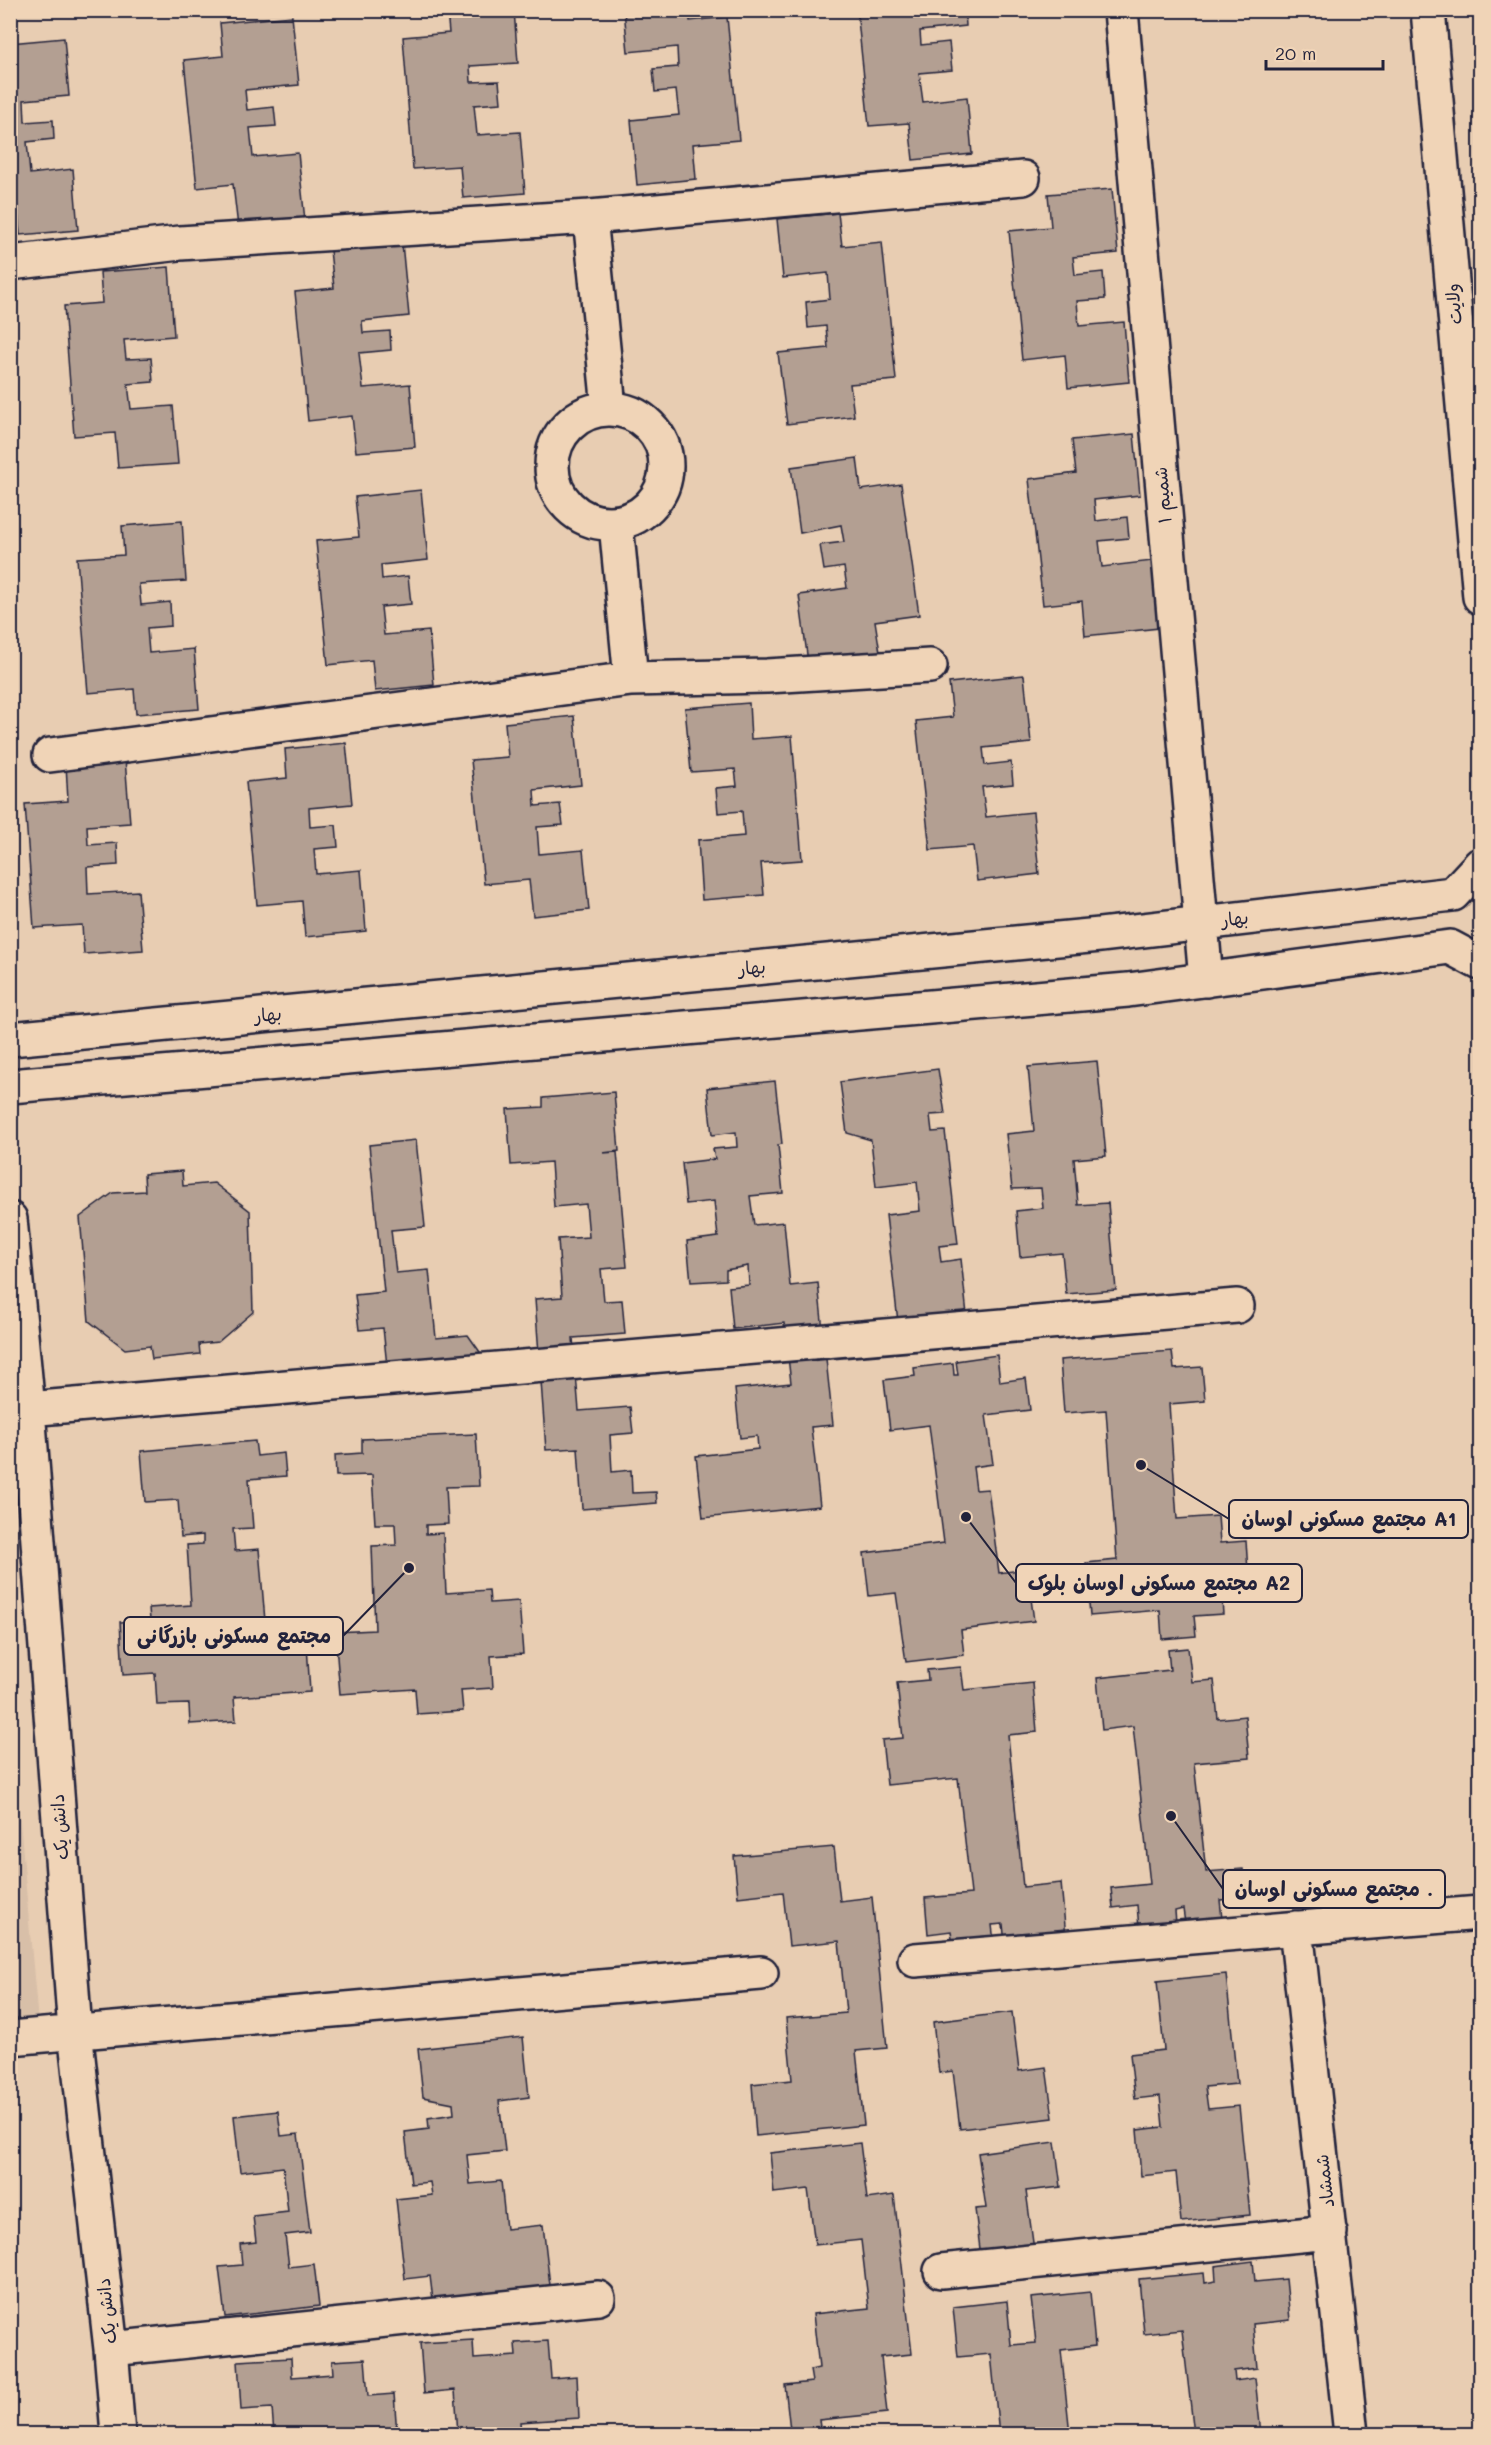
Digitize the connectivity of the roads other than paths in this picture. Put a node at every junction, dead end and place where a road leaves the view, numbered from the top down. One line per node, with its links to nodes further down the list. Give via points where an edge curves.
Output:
1 (1121, 10): 13 (street, شمیم ۱)
2 (1428, 10): 8 (street, ولایت)
3 (1023, 178): 4 (street)
4 (590, 217): 5 (street, via 180,243); 6 (street)
5 (10, 263)
6 (609, 408): 7 (street, via 637,415 651,428 658,435 667,462 662,491 643,513); 7 (street, via 588,412 571,423 558,439 552,459 554,480 562,499 577,514 596,522)
7 (616, 524): 10 (street)
8 (1480, 597)
9 (930, 666): 10 (street)
10 (631, 679): 11 (street)
11 (50, 755)
12 (1480, 865): 13 (street, بهار, via 1453,894)
13 (1200, 923): 15 (street, شمیم ۱); 16 (street, بهار)
14 (1480, 963): 15 (street, via 1450,948)
15 (1206, 980): 17 (street, via 1128,990)
16 (10, 1039)
17 (10, 1086)
18 (10, 1220): 20 (street, دانش یک)
19 (1236, 1306): 20 (street)
20 (28, 1409): 25 (street, دانش یک)
21 (1480, 1913): 22 (street)
22 (1296, 1929): 23 (street); 27 (street, شمشاد)
23 (915, 1960)
24 (760, 1973): 25 (street)
25 (75, 2031): 26 (street); 30 (street, دانش یک)
26 (10, 2038)
27 (1330, 2232): 28 (street); 32 (street, شمشاد)
28 (941, 2271)
29 (598, 2298): 30 (street)
30 (111, 2349): 31 (street, دانش یک)
31 (117, 2434)
32 (1351, 2434)

